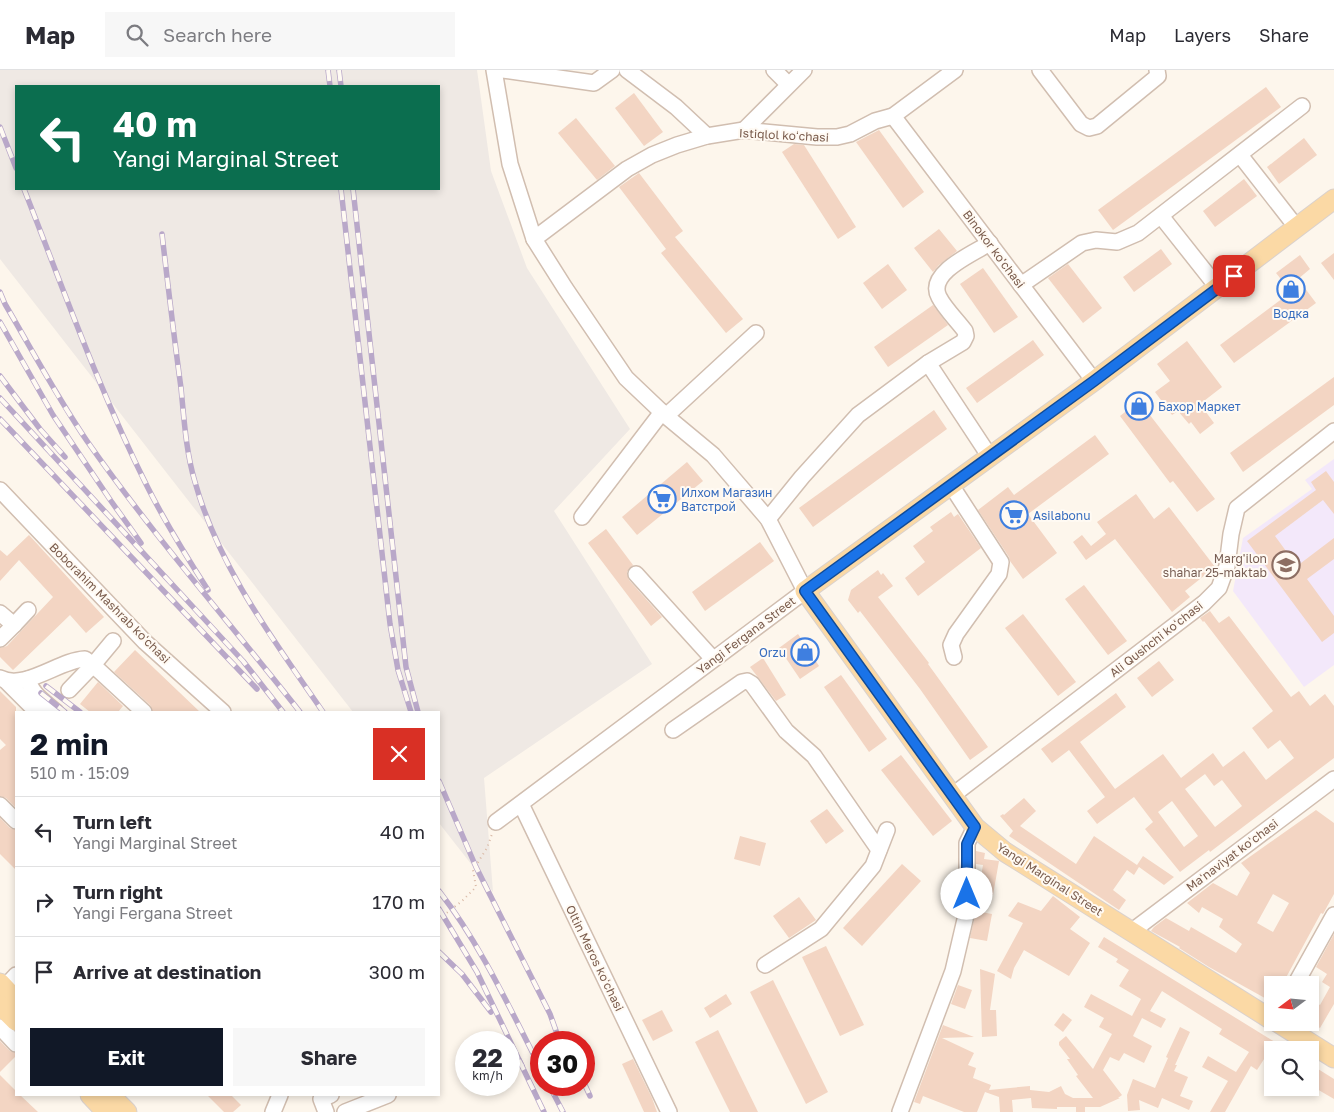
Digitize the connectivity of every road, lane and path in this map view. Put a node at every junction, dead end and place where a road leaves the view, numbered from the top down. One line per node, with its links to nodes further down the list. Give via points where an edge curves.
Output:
1 (494, 70): 19 (street, via 510,164)
2 (503, 70): 3 (street, via 594,83)
3 (612, 70)
4 (627, 70): 14 (street, via 676,107)
5 (774, 70): 10 (street)
6 (804, 70): 10 (street)
7 (955, 70): 12 (street, Istiqlol koʻchasi)
8 (1040, 70): 9 (street, via 1081,124 1089,128 1097,126 1158,76)
9 (1157, 70)
10 (788, 84): 13 (street)
11 (1302, 106): 15 (street)
12 (893, 116): 13 (street, Istiqlol koʻchasi, via 837,137); 20 (street, Binokor ko'chasi)
13 (744, 130): 14 (street, Istiqlol koʻchasi)
14 (707, 136): 19 (street, Istiqlol koʻchasi, via 660,151 627,169)
15 (1240, 155): 17 (street); 18 (street)
16 (1334, 199): 18 (main road, Yangi Fergana Street)
17 (1161, 216): 21 (street, via 1138,233 1117,242 1082,242); 22 (street)
18 (1297, 228): 22 (main road, Yangi Fergana Street)
19 (534, 240): 26 (street, via 626,378)
20 (990, 243): 21 (street, Binokor ko'chasi); 24 (street, via 944,272 938,281 938,296 966,336 963,342)
21 (1021, 285): 25 (street, Binokor ko'chasi)
22 (1218, 288): 25 (main road, Yangi Fergana Street)
23 (756, 333): 26 (street)
24 (928, 363): 28 (street); 32 (street, via 858,415)
25 (1094, 381): 28 (main road, Yangi Fergana Street)
26 (664, 414): 31 (street); 32 (street, via 713,455)
27 (1334, 431): 52 (street, Ali Qushchi koʻchasi, via 1237,508 1227,566 1219,588 1204,603)
28 (990, 457): 29 (main road, Yangi Fergana Street)
29 (950, 485): 34 (main road, Yangi Fergana Street); 40 (street, via 1001,562 999,574 956,634 951,645)
30 (0, 490): 49 (street, Boborahim Mashrab koʻchasi, via 146,642)
31 (582, 518)
32 (768, 518): 34 (street)
33 (636, 574): 41 (street)
34 (805, 591): 41 (street, Yangi Fergana Street); 52 (main road, Yangi Marginal Street)
35 (28, 610): 37 (street)
36 (0, 613): 37 (street)
37 (14, 625): 38 (street)
38 (0, 639)
39 (113, 641): 42 (street)
40 (954, 657)
41 (713, 660): 53 (street, Yangi Fergana Street)
42 (93, 665): 43 (street, via 85,659 75,659); 45 (street); 48 (street)
43 (28, 678): 44 (street); 47 (street, via 33,692)
44 (3, 680): 46 (street)
45 (69, 690)
46 (36, 711)
47 (55, 711)
48 (143, 711)
49 (222, 711)
50 (673, 730): 59 (street, via 747,681 786,731 814,756)
51 (1334, 779): 62 (street, Maʻnaviyat koʻchasi)
52 (953, 795): 57 (main road, Yangi Marginal Street)
53 (521, 804): 56 (street, Yangi Fergana Street); 78 (street, Oltin Meros koʻchasi)
54 (0, 805): 55 (street)
55 (15, 820)
56 (496, 822): 61 (path, via 488,848 473,870 476,887)
57 (975, 827): 62 (main road, Yangi Marginal Street, via 1005,852); 79 (street, via 967,844 966,910 953,971)
58 (887, 830): 59 (street)
59 (880, 850): 63 (street, via 873,866 821,929)
60 (1334, 915): 64 (street)
61 (440, 918)
62 (1131, 932): 66 (main road, Yangi Marginal Street)
63 (765, 966)
64 (1300, 976)
65 (7, 990): 67 (main road)
66 (1264, 1015)
67 (15, 1018)
68 (0, 1027): 70 (street)
69 (1291, 1031): 71 (main road)
70 (15, 1043)
71 (1334, 1058)
72 (92, 1096): 75 (main road)
73 (280, 1096): 76 (street)
74 (385, 1096): 77 (street)
75 (117, 1108)
76 (273, 1112)
77 (344, 1112)
78 (669, 1112)
79 (900, 1112)

